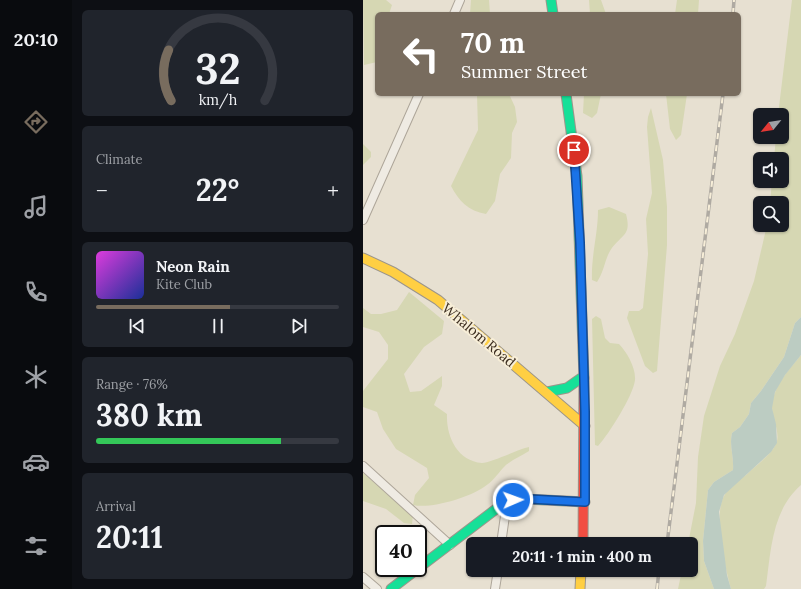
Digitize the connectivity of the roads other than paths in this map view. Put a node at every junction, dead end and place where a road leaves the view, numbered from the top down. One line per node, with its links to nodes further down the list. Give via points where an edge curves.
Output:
1 (460, 0): 3 (street)
2 (551, 0): 4 (main road)
3 (455, 12)
4 (553, 12)
5 (418, 96): 7 (street)
6 (566, 96): 9 (main road, via 579,200)
7 (363, 220)
8 (363, 258): 10 (main road, Whalom Road, via 393,272 437,300)
9 (584, 376): 10 (main road, via 567,389); 11 (main road)
10 (547, 392): 11 (main road, Whalom Road)
11 (585, 426): 14 (main road)
12 (363, 466): 17 (street)
13 (507, 502): 14 (main road, via 525,499); 15 (street); 17 (main road)
14 (585, 502): 16 (main road)
15 (502, 537)
16 (583, 537)
17 (450, 545): 22 (main road)
18 (363, 577): 21 (street)
19 (497, 577): 23 (street)
20 (581, 577): 24 (main road)
21 (377, 589)
22 (391, 589)
23 (495, 589)
24 (580, 589)

